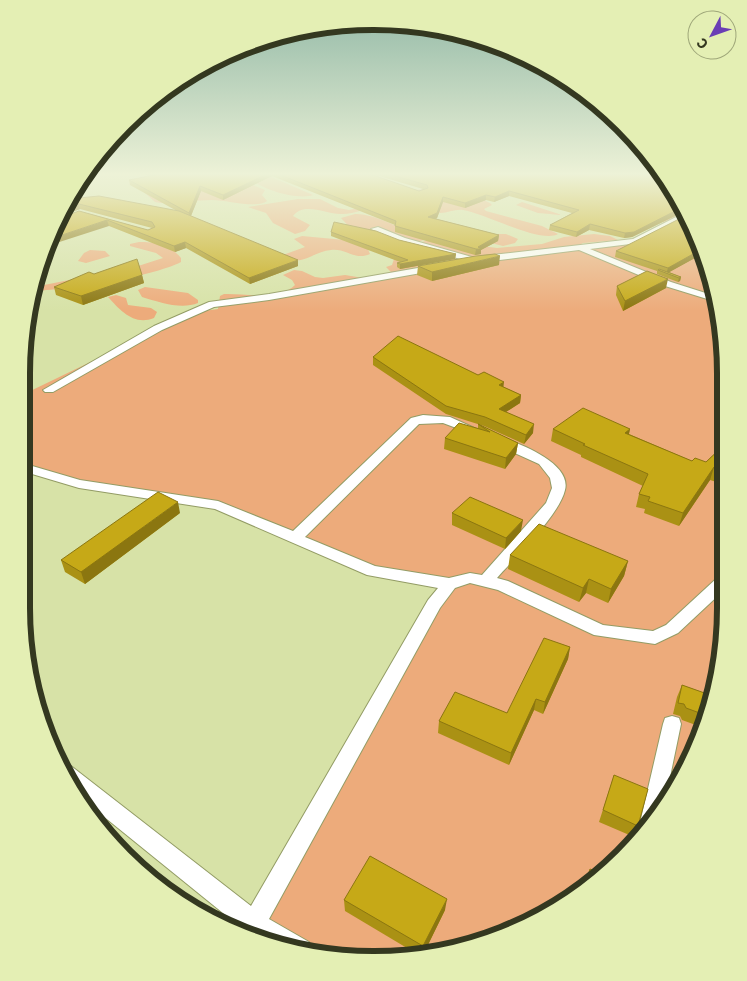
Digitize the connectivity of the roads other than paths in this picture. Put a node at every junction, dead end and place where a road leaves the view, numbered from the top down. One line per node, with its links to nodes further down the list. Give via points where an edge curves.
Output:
1 (676, 220): 3 (lane, via 635,241)
2 (375, 229): 4 (lane, via 402,240)
3 (579, 247): 4 (lane); 5 (lane, via 668,284)
4 (475, 260): 6 (lane, via 269,297 212,304 158,328)
5 (708, 296)
6 (49, 390)
7 (30, 469): 8 (lane, via 79,484 218,505)
8 (294, 539): 9 (lane, via 415,421 427,417 448,419 533,455 548,465 557,477 559,488 552,505); 10 (lane, via 372,571)
9 (485, 582): 10 (lane, via 470,578); 11 (lane, via 502,585 600,630 655,638 672,629)
10 (449, 584): 15 (lane, via 434,604)
11 (717, 588)
12 (672, 724): 14 (lane)
13 (80, 785): 15 (lane)
14 (654, 805)
15 (251, 928)

